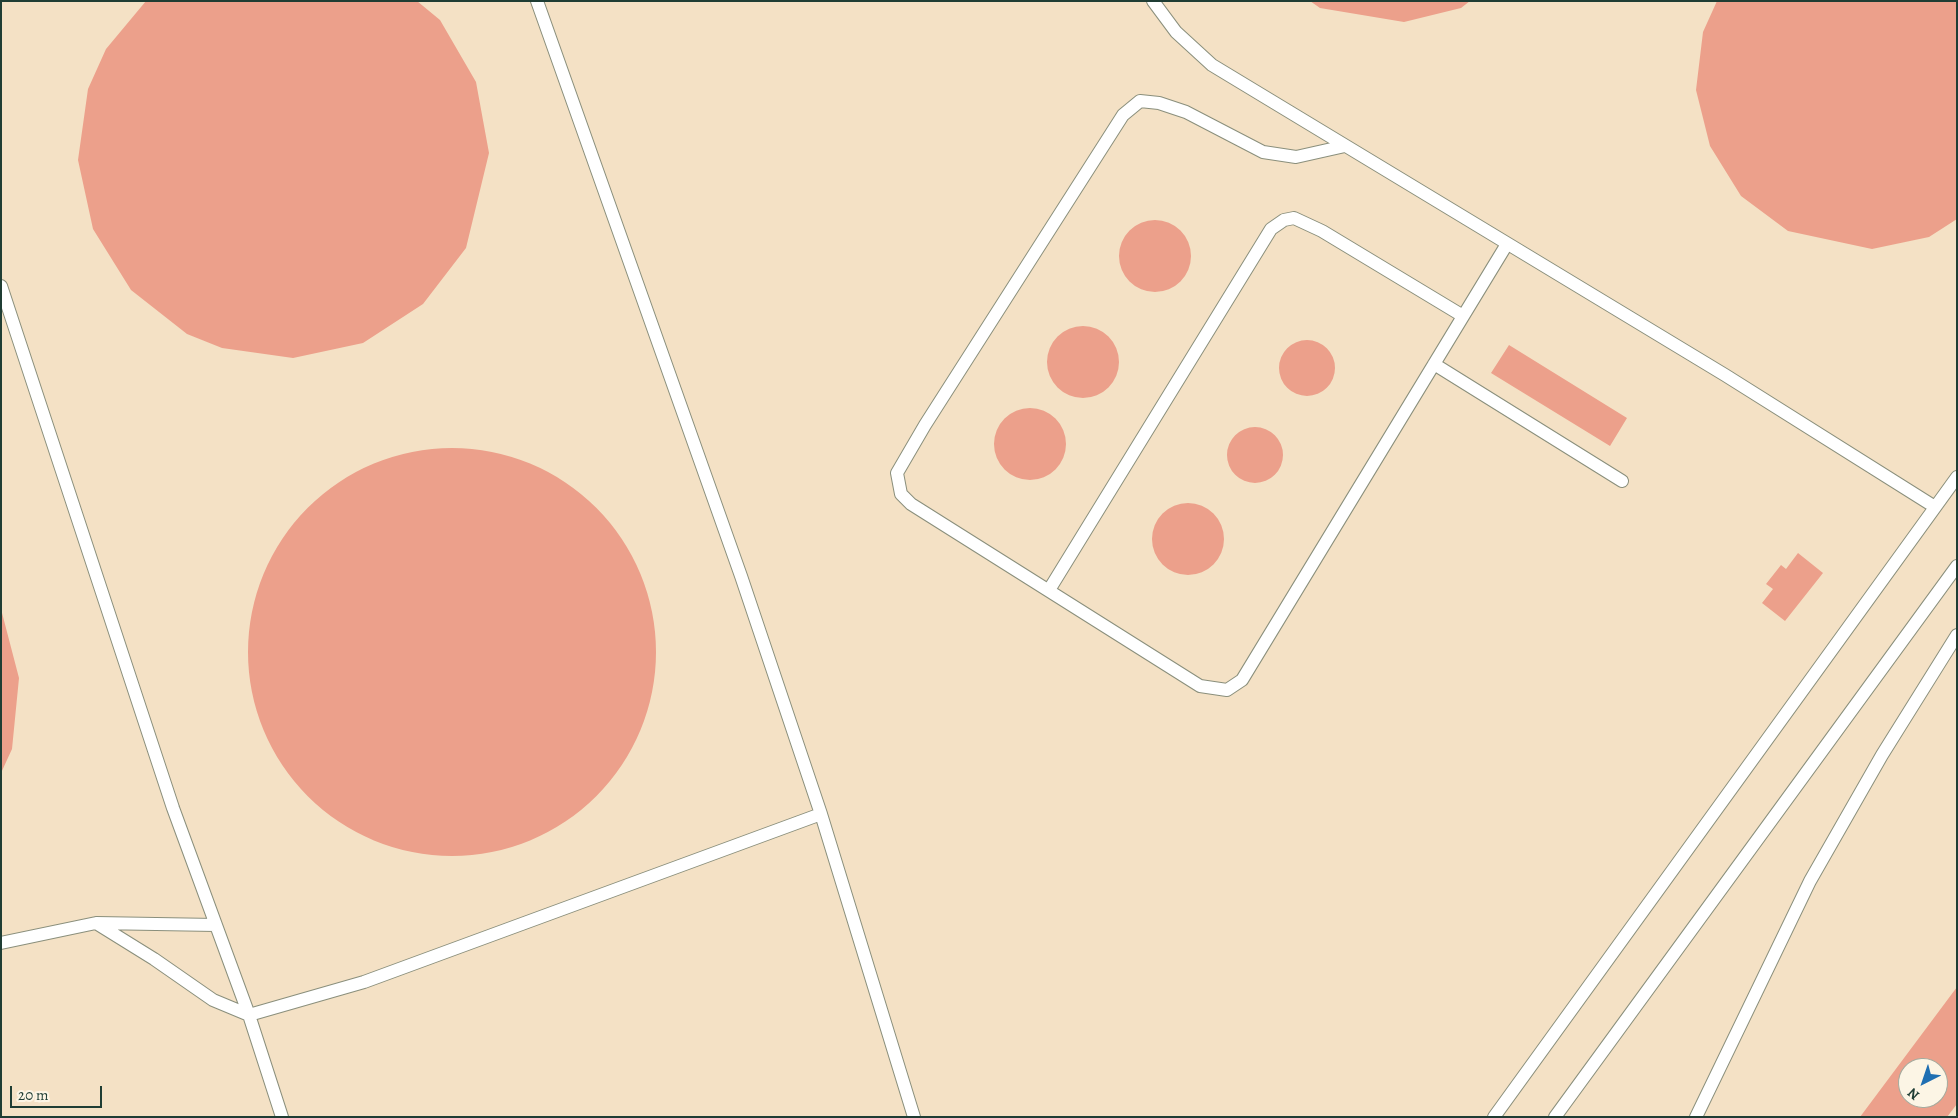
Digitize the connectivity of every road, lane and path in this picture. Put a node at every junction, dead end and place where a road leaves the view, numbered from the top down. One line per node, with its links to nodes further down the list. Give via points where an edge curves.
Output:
1 (537, 1): 14 (lane, via 741,576)
2 (1153, 1): 3 (lane, via 1176,32 1212,65)
3 (1345, 146): 4 (lane); 12 (lane, via 1296,157 1263,152 1186,112 1159,103 1140,100 1123,115 897,473 901,494 910,504)
4 (1507, 244): 6 (lane); 10 (lane)
5 (1, 286): 16 (lane, via 173,808)
6 (1463, 316): 7 (lane); 12 (lane, via 1322,231 1294,218 1284,220 1271,229)
7 (1434, 364): 9 (lane); 12 (lane, via 1242,680 1227,690 1200,686)
8 (1957, 477): 10 (lane)
9 (1622, 481)
10 (1935, 506): 21 (lane)
11 (1957, 566): 22 (lane)
12 (1048, 590)
13 (1957, 635): 23 (lane, via 1882,754 1810,881)
14 (821, 814): 18 (lane, via 364,982); 20 (lane)
15 (96, 923): 16 (lane); 17 (lane); 18 (lane, via 212,1000)
16 (216, 925): 18 (lane)
17 (1, 943)
18 (249, 1015): 19 (lane)
19 (282, 1117)
20 (914, 1117)
21 (1494, 1117)
22 (1555, 1117)
23 (1696, 1117)

